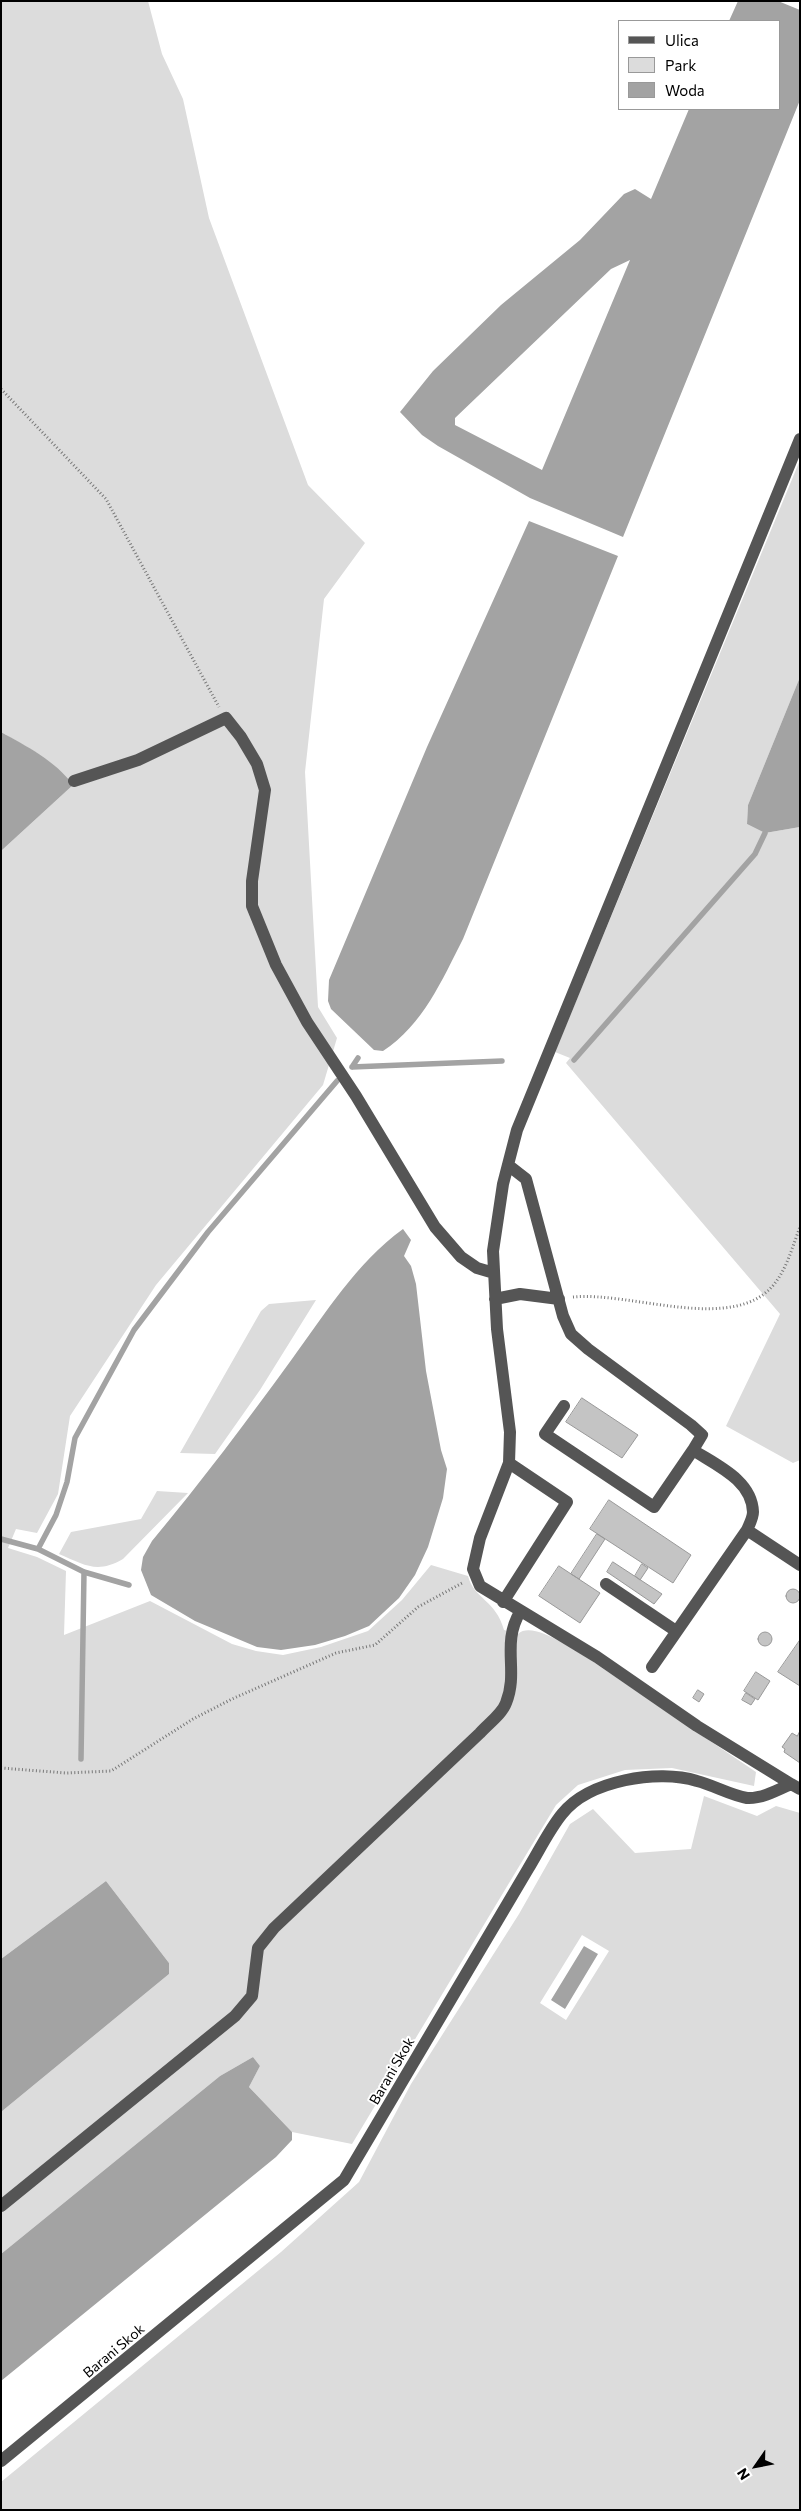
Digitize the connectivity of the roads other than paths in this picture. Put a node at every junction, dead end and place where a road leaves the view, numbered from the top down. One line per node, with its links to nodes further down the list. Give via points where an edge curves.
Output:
1 (800, 439): 3 (lane, via 517,1130)
2 (74, 781): 4 (lane, via 138,760 226,718 257,764 265,790 252,881 252,906 276,965 307,1022 435,1227 461,1257 477,1268)
3 (508, 1165): 4 (lane, via 494,1251); 6 (lane, via 526,1179)
4 (494, 1273): 5 (lane)
5 (495, 1299): 6 (lane, via 520,1294); 9 (lane, via 510,1432)
6 (559, 1299): 8 (lane, via 571,1334 702,1435)
7 (564, 1406): 8 (lane, via 545,1434 654,1506)
8 (693, 1450): 10 (lane, via 737,1478 750,1494 753,1513)
9 (509, 1463): 13 (lane, via 480,1538 473,1568 480,1586); 13 (lane, via 568,1502)
10 (746, 1530): 11 (lane); 15 (lane)
11 (800, 1564)
12 (606, 1584): 15 (lane)
13 (503, 1602): 14 (lane)
14 (520, 1612): 17 (lane, via 596,1657 697,1726); 18 (lane, via 510,1633 511,1683 506,1705 274,1928 258,1948 252,1996 235,2016)
15 (676, 1631): 16 (lane)
16 (652, 1667)
17 (795, 1787): 19 (lane, Barani Skok, via 748,1798 695,1780 650,1776 599,1789 570,1806 528,1869 344,2180)
18 (1, 2206)
19 (1, 2461)

